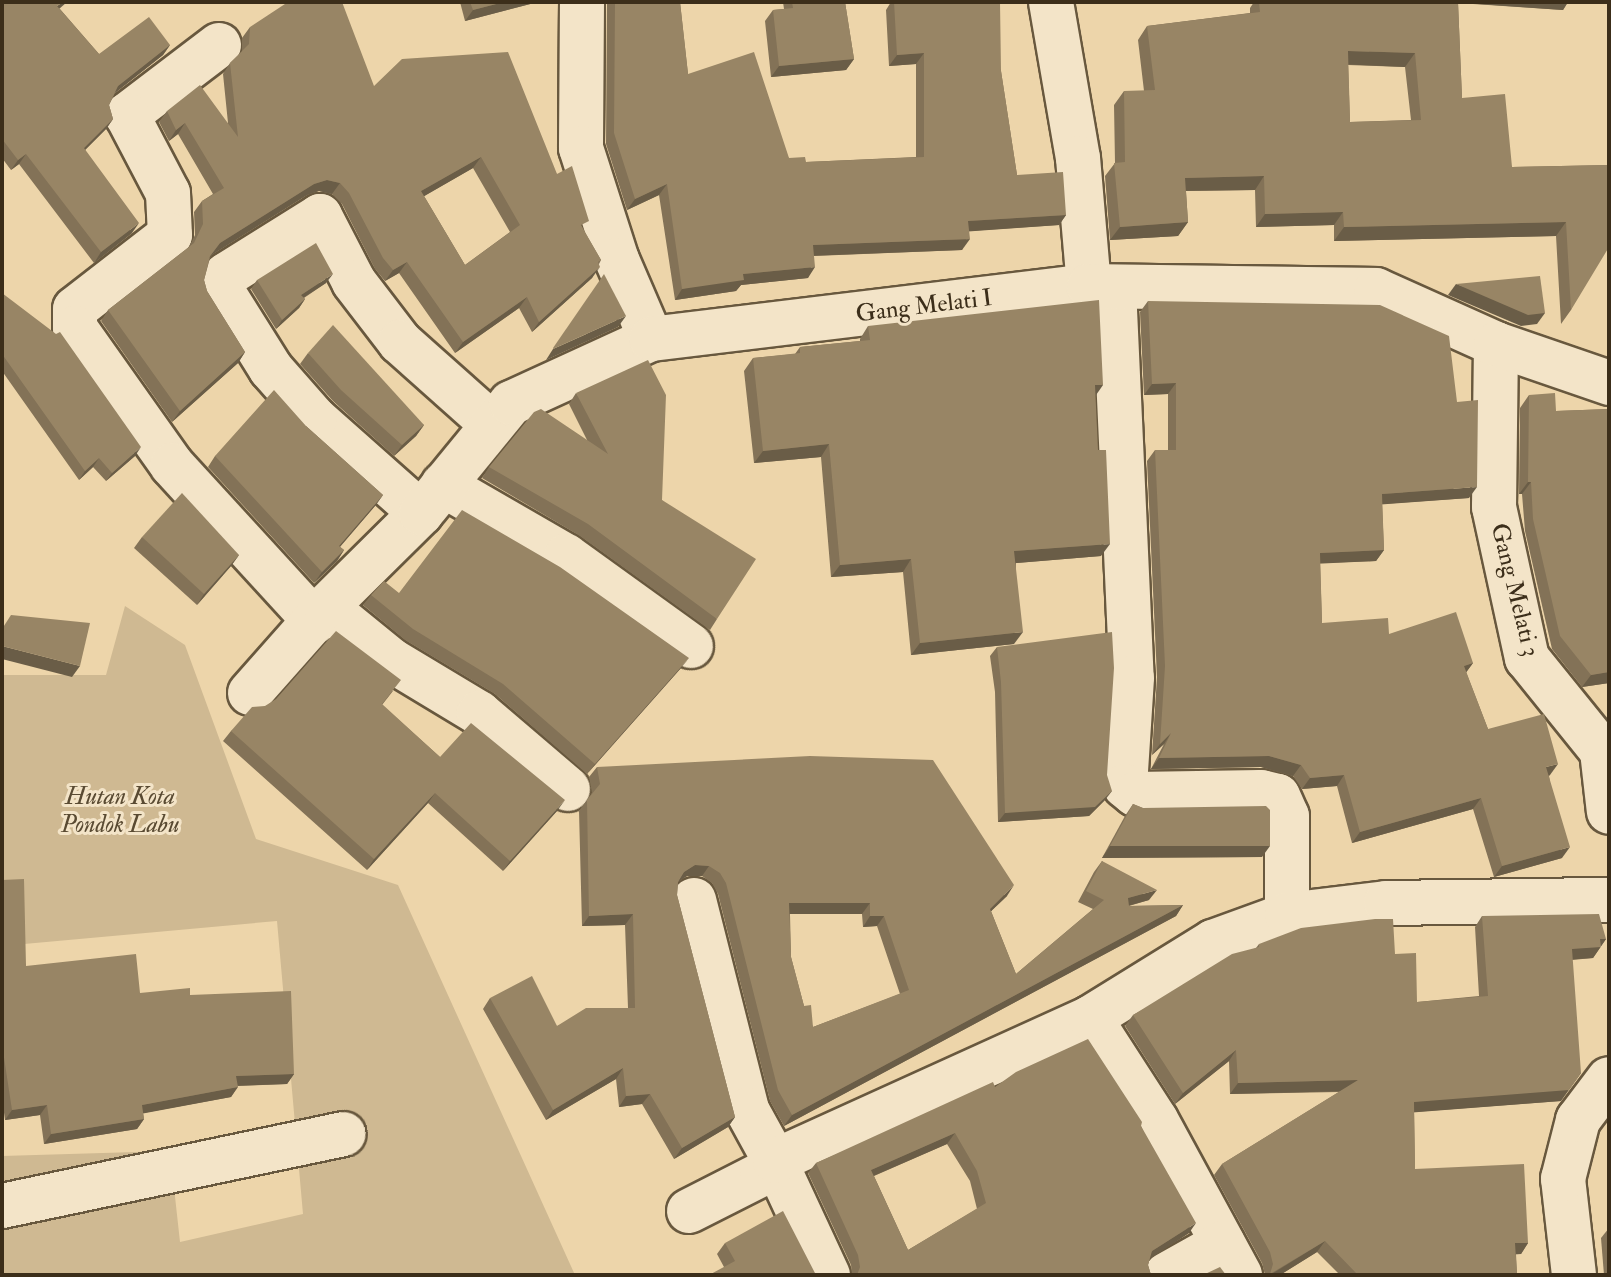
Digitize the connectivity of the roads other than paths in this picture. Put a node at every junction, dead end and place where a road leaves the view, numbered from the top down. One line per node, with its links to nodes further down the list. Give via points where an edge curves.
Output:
1 (582, 2): 5 (street, via 581,148 617,260)
2 (1051, 2): 4 (street)
3 (219, 45): 10 (street, via 127,115 168,193 170,235 75,309 75,328 172,465)
4 (1102, 287): 5 (street, Gang Melati I); 6 (street, Gang Melati I, via 1376,290); 17 (street, via 1132,678 1125,786 1135,794 1278,796 1287,816)
5 (651, 339): 8 (street, Gang Melati I, via 511,403)
6 (1496, 344): 7 (street, Gang Melati I); 14 (street, Gang Melati 3, via 1494,507 1527,658 1602,751)
7 (1609, 383)
8 (492, 424): 9 (street, Gang Melati I); 9 (street, via 400,342 354,282 320,216 226,275 221,289 271,369 315,419)
9 (432, 499): 10 (street, Gang Melati I); 11 (street, via 566,556)
10 (320, 614): 12 (street, Gang Melati I); 13 (street, via 479,713)
11 (691, 646)
12 (250, 693)
13 (568, 789)
14 (1609, 812)
15 (694, 900): 21 (street, via 747,1110)
16 (1609, 900): 17 (street, via 1386,903)
17 (1287, 915): 18 (street, via 1213,942)
18 (1090, 1018): 21 (street); 24 (street, via 1156,1120)
19 (1609, 1079): 27 (street, via 1578,1120 1563,1179)
20 (343, 1134): 22 (street)
21 (775, 1161): 23 (street, via 762,1174); 25 (street)
22 (2, 1206)
23 (689, 1211)
24 (1231, 1259): 26 (street)
25 (828, 1275)
26 (1166, 1275)
27 (1574, 1275)

